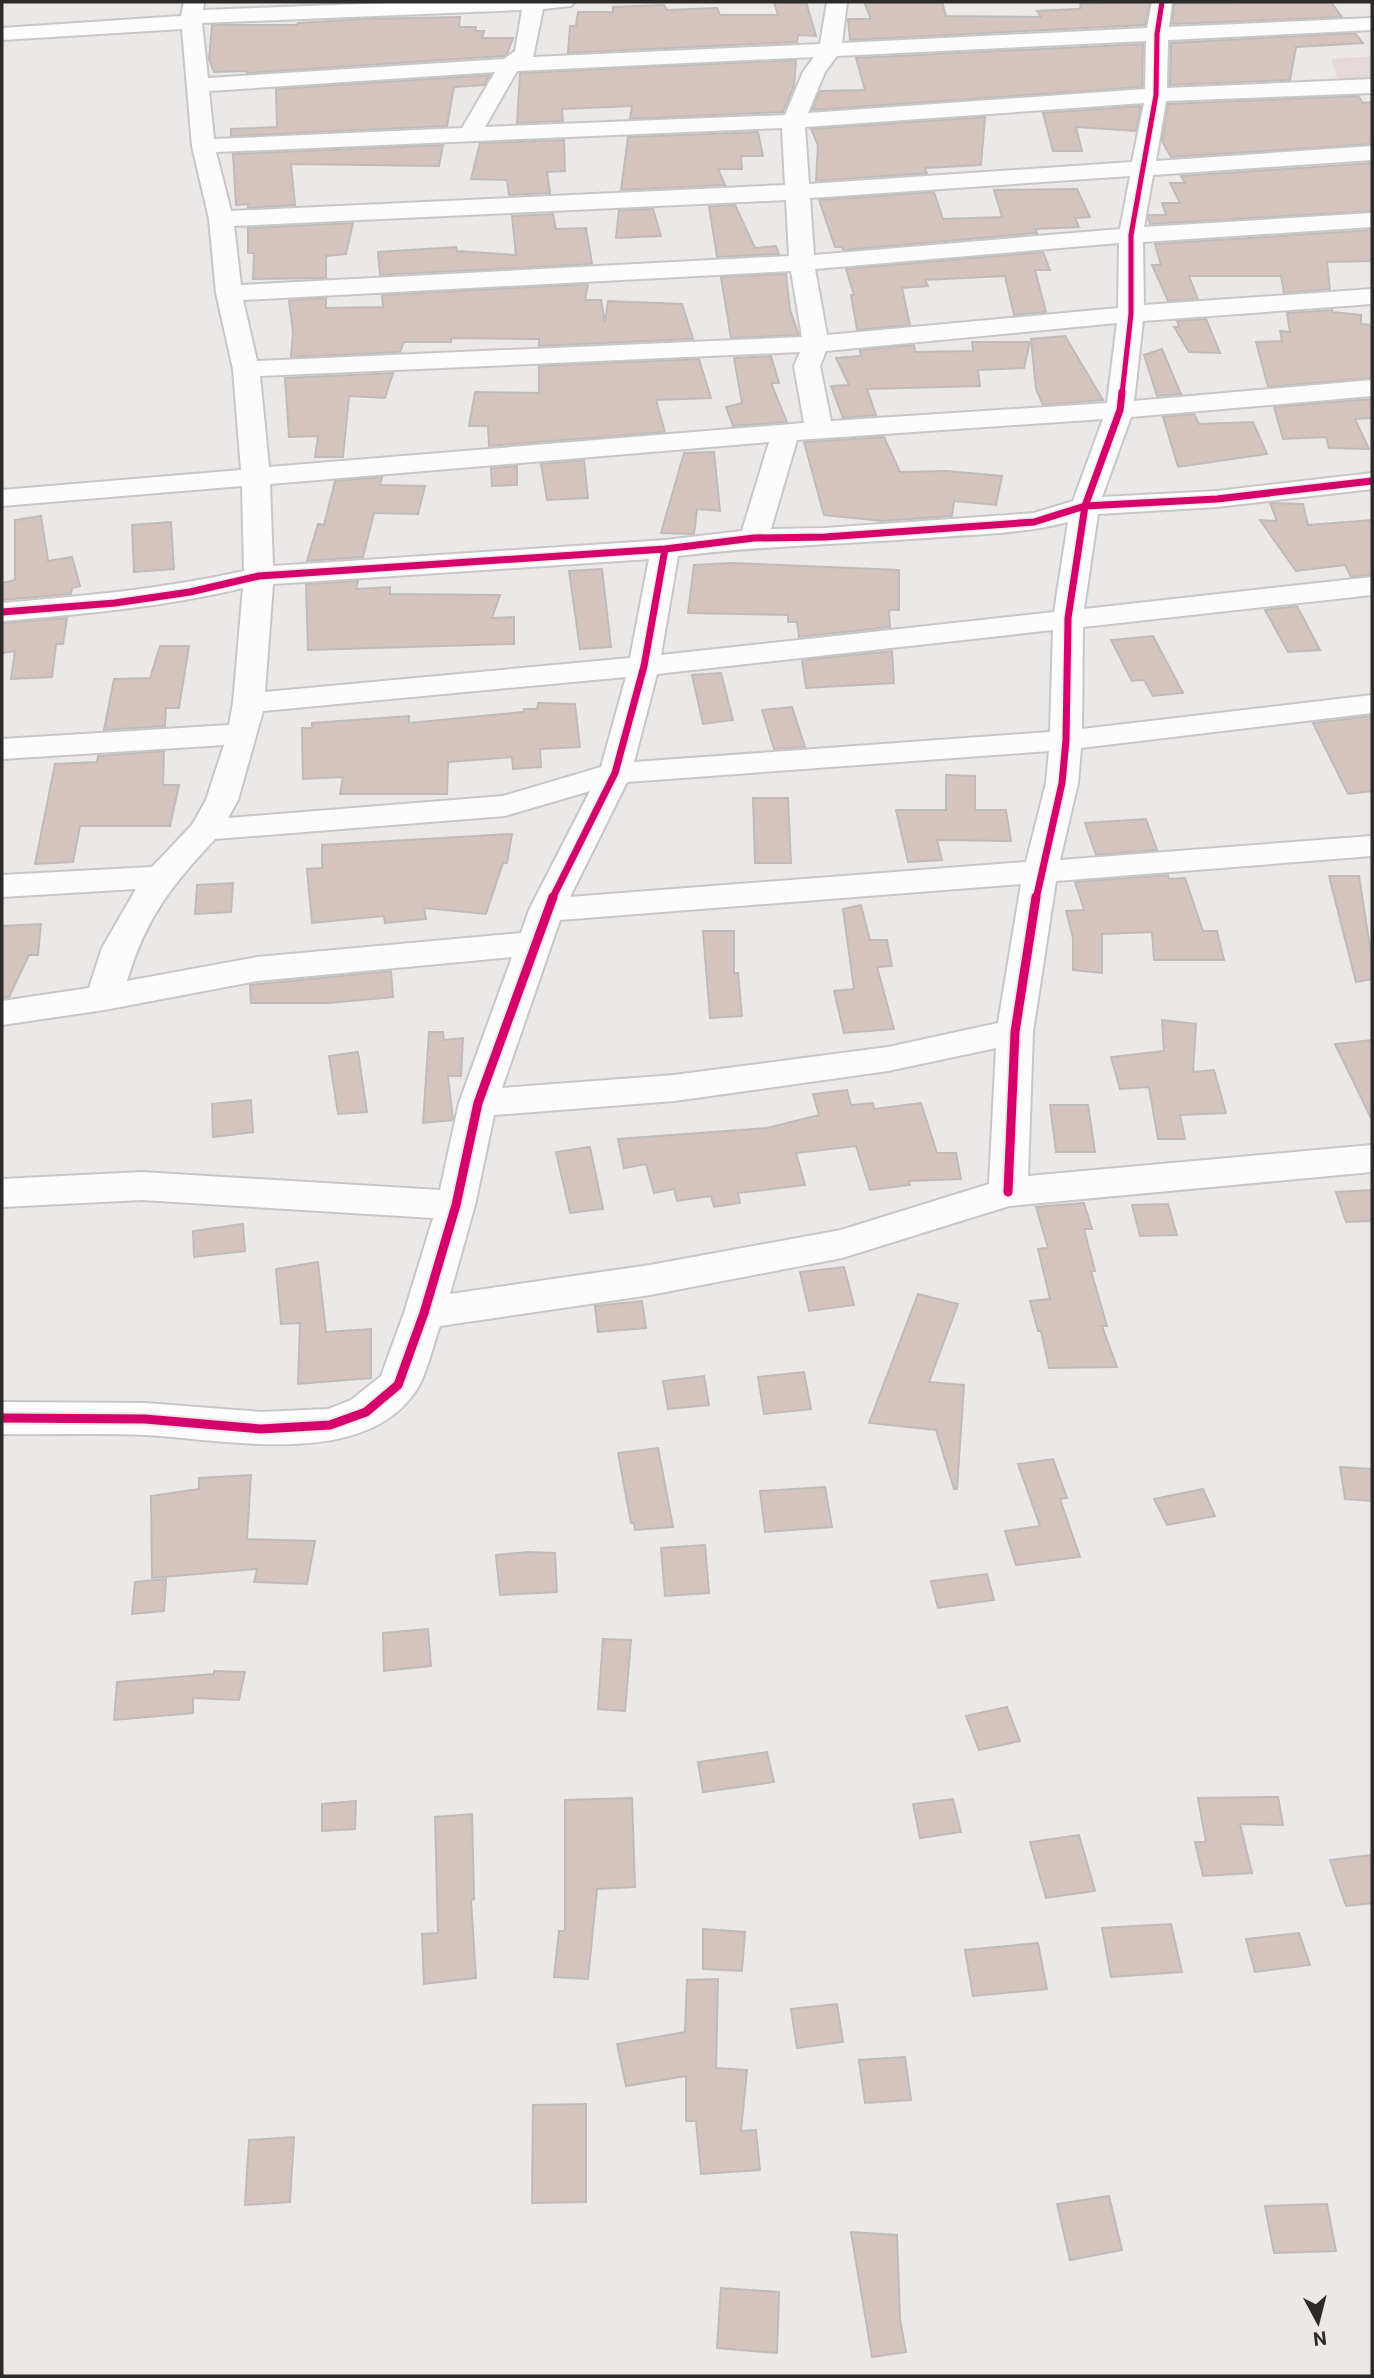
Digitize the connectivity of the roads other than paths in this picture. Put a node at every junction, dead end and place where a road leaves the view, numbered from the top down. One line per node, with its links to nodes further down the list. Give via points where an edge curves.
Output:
1 (536, 2): 2 (street); 5 (street); 10 (street, via 525,54)
2 (564, 2)
3 (837, 2): 9 (street)
4 (1162, 2): 8 (street)
5 (192, 14): 7 (street); 11 (street)
6 (1372, 24): 8 (street)
7 (2, 34)
8 (1157, 34): 9 (street); 13 (street)
9 (831, 50): 10 (street); 14 (street, via 814,72)
10 (510, 65): 11 (street); 15 (street)
11 (197, 85): 16 (street)
12 (1372, 86): 13 (street)
13 (1156, 95): 14 (street); 18 (street)
14 (793, 121): 15 (street); 19 (street)
15 (470, 134): 16 (street)
16 (203, 146): 20 (street)
17 (1372, 153): 18 (street)
18 (1141, 167): 19 (street); 22 (street)
19 (796, 192): 20 (street); 23 (street)
20 (221, 219): 24 (street)
21 (1372, 220): 22 (street)
22 (1131, 235): 23 (street); 26 (street)
23 (802, 263): 24 (street); 27 (street)
24 (229, 293): 28 (street)
25 (1372, 297): 26 (street)
26 (1131, 314): 27 (street); 30 (street)
27 (816, 344): 28 (street); 31 (street, via 807,366)
28 (246, 369): 33 (street)
29 (1372, 388): 30 (street)
30 (1120, 410): 31 (street); 36 (street)
31 (819, 430): 32 (street)
32 (785, 433): 33 (street); 37 (street)
33 (255, 479): 35 (street); 39 (street)
34 (1372, 481): 36 (street, via 1217,499)
35 (2, 498)
36 (1085, 506): 37 (street, via 1034,522); 42 (street)
37 (754, 538): 38 (street)
38 (665, 549): 39 (street); 43 (street)
39 (259, 576): 41 (street, via 140,600); 44 (street)
40 (1372, 586): 42 (street)
41 (2, 612)
42 (1068, 618): 43 (street); 47 (street)
43 (643, 666): 44 (street); 49 (street)
44 (249, 703): 46 (street)
45 (1372, 705): 47 (street)
46 (243, 734): 48 (street); 50 (street, via 222,800)
47 (1066, 740): 49 (street); 52 (street, via 1062,783)
48 (2, 749)
49 (615, 774): 50 (street, via 505,806); 55 (street)
50 (205, 830): 53 (street)
51 (1372, 846): 52 (street)
52 (1040, 872): 55 (street); 59 (street)
53 (162, 877): 54 (street); 57 (street, via 119,948)
54 (2, 886)
55 (546, 910): 56 (street)
56 (536, 943): 57 (street, via 257,969); 60 (street)
57 (104, 998): 58 (street)
58 (2, 1013)
59 (1015, 1032): 60 (street, via 888,1059 674,1088); 62 (street)
60 (478, 1103): 64 (street)
61 (1372, 1159): 62 (street)
62 (1007, 1192): 65 (street, via 842,1244 650,1280)
63 (2, 1193): 64 (street, via 142,1186)
64 (456, 1205): 65 (street)
65 (424, 1313): 66 (street, via 398,1385 366,1412 330,1425 261,1429 145,1419)
66 (2, 1418)

